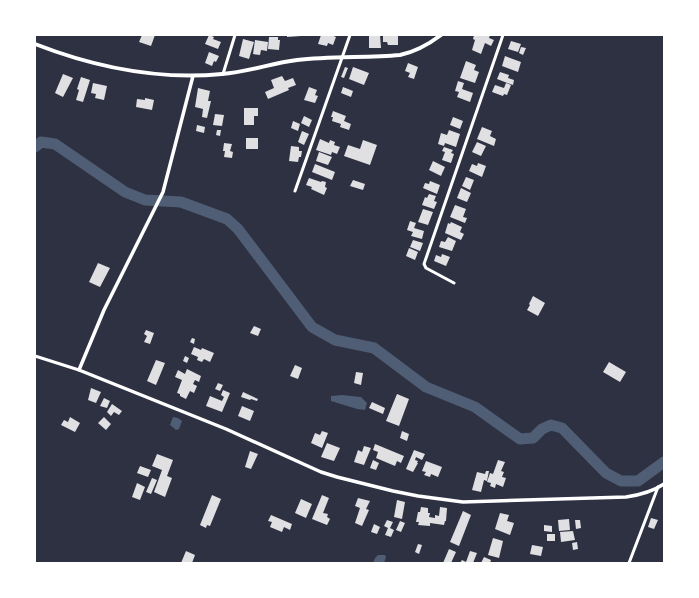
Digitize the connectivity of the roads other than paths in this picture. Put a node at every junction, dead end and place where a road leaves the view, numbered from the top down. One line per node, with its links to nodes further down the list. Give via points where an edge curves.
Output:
1 (235, 35): 7 (street)
2 (350, 35): 6 (street)
3 (441, 35): 6 (main road, via 407,53)
4 (503, 35): 10 (street, via 424,264 426,268)
5 (35, 44): 8 (main road, via 82,60 118,68)
6 (342, 58): 7 (main road, via 294,60); 9 (street)
7 (223, 74): 8 (main road)
8 (193, 76): 12 (street, via 163,192 104,310)
9 (296, 191)
10 (454, 283)
11 (35, 356): 12 (street)
12 (79, 370): 14 (street, via 229,431 321,472 418,496 478,502 626,497)
13 (664, 484): 14 (street)
14 (658, 488): 15 (street)
15 (629, 563)

